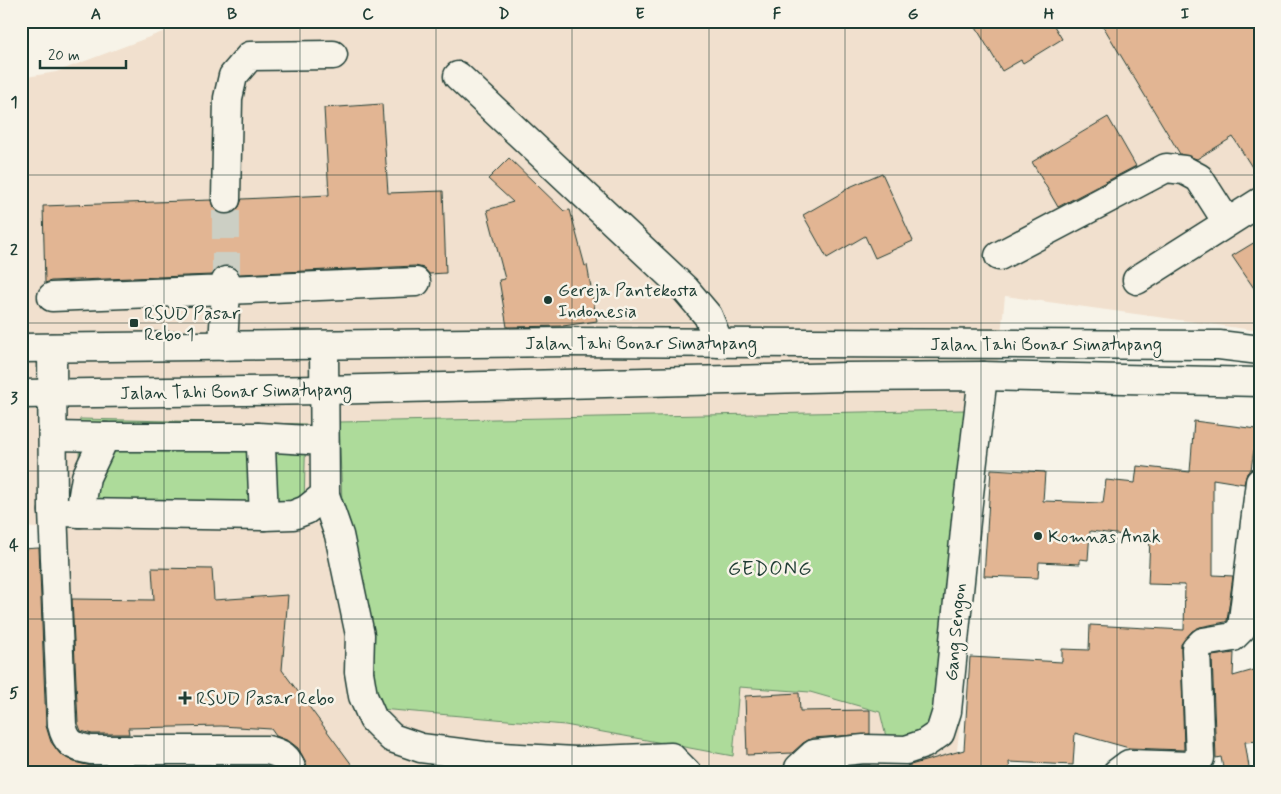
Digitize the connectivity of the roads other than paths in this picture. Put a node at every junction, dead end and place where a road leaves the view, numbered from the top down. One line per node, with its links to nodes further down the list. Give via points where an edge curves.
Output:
1 (332, 55): 3 (main road, via 250,56 234,76 228,98)
2 (458, 76): 11 (main road, via 686,290 708,316)
3 (226, 199)
4 (1260, 202): 5 (main road)
5 (1227, 222): 6 (main road, via 1199,178 1184,170 1166,168); 7 (main road)
6 (999, 256)
7 (1137, 280)
8 (416, 282): 9 (main road)
9 (226, 285): 10 (main road); 12 (main road)
10 (52, 297)
11 (719, 343): 13 (main road, Jalan Tahi Bonar Simatupang); 16 (main road, Jalan Tahi Bonar Simatupang, via 1219,345)
12 (222, 346): 13 (main road, Jalan Tahi Bonar Simatupang); 15 (main road, Jalan Tahi Bonar Simatupang)
13 (324, 346): 19 (main road)
14 (21, 348): 15 (main road, Jalan Tahi Bonar Simatupang)
15 (52, 348): 21 (main road)
16 (1260, 350)
17 (983, 376): 18 (main road, Jalan Tahi Bonar Simatupang); 19 (main road, Jalan Tahi Bonar Simatupang); 33 (main road, Gang Sengon, via 948,711 940,733 924,744 906,750 864,749 814,754 799,768)
18 (1260, 382)
19 (324, 390): 21 (main road, Jalan Tahi Bonar Simatupang); 25 (main road)
20 (21, 394): 21 (main road, Jalan Tahi Bonar Simatupang)
21 (52, 394): 22 (main road)
22 (53, 436): 23 (main road); 28 (main road)
23 (105, 437): 24 (main road); 29 (main road, via 86,477)
24 (258, 437): 25 (main road); 30 (main road)
25 (324, 441): 27 (main road)
26 (1260, 482): 34 (main road, via 1242,628 1233,637 1203,642 1196,648 1200,758 1190,766 1129,764)
27 (325, 495): 30 (main road, via 306,510 292,515); 32 (main road, via 339,535 360,635 359,672 363,696 373,718 392,738 421,748 484,756 575,761 671,758)
28 (53, 511): 29 (main road); 31 (main road, via 62,725 70,744 91,750 266,750 281,753 291,765)
29 (80, 513): 30 (main road)
30 (264, 516)
31 (292, 773)
32 (687, 773)
33 (799, 773)
34 (1117, 773)

